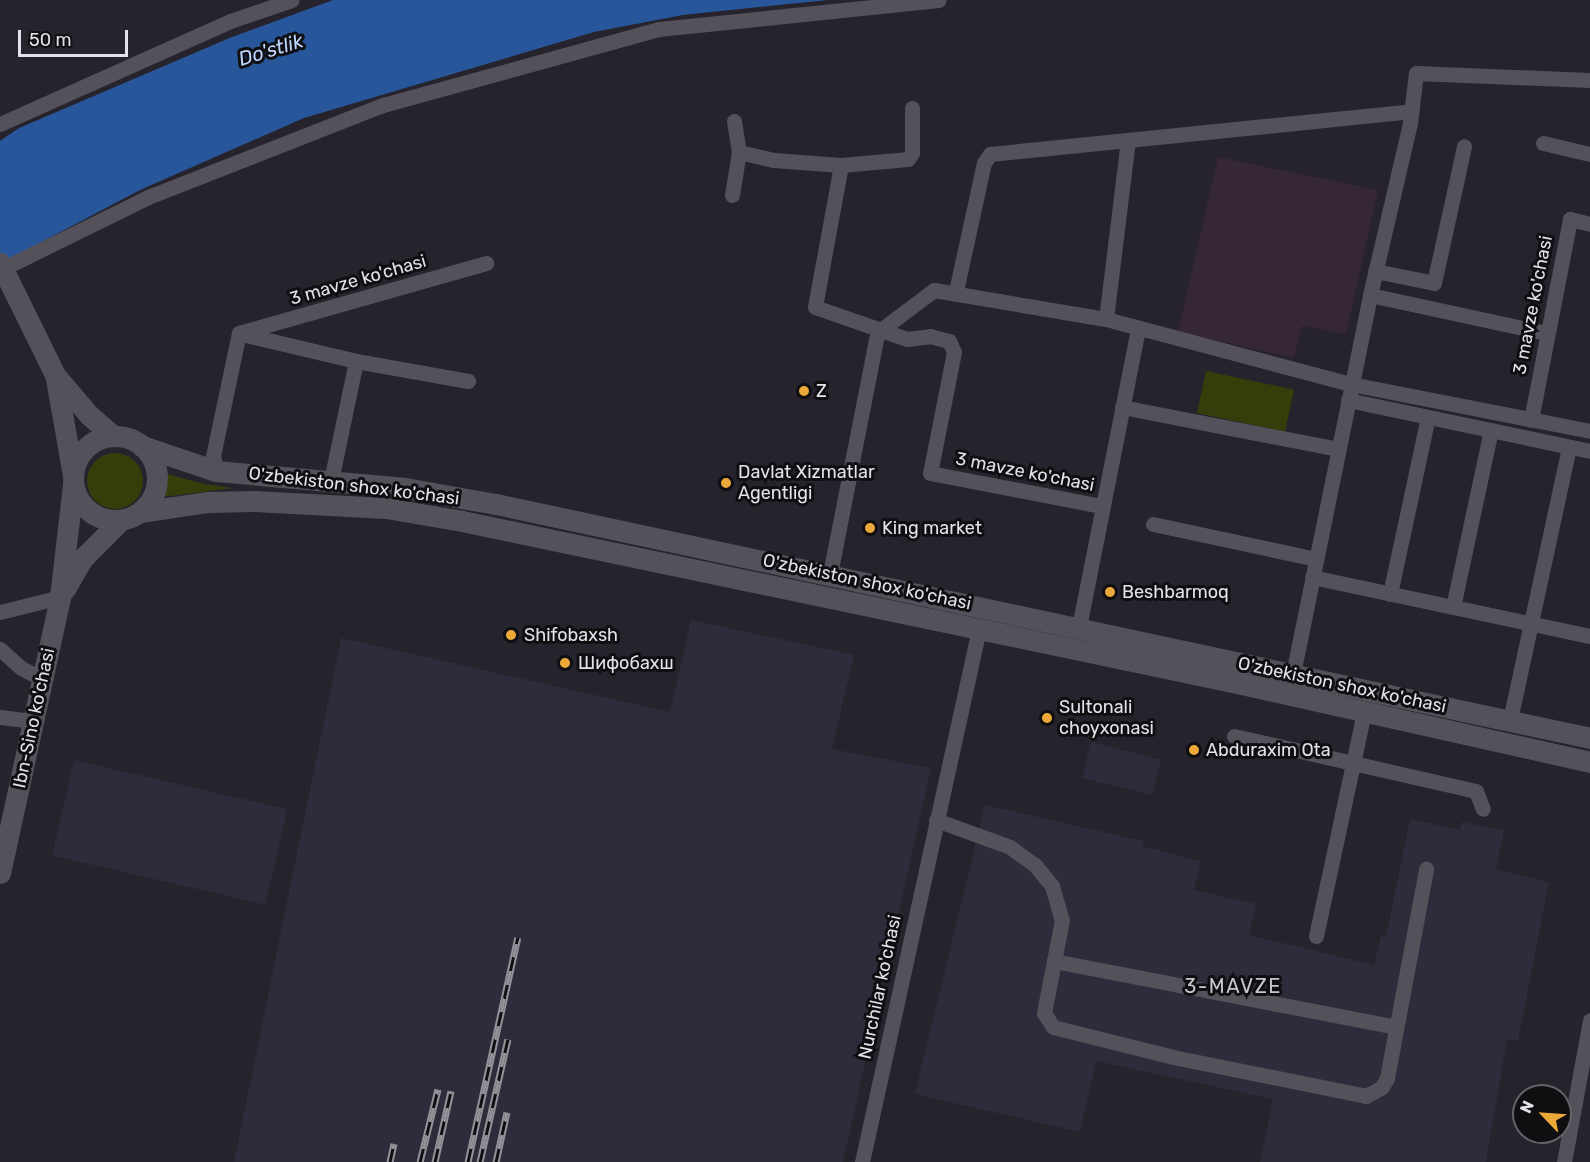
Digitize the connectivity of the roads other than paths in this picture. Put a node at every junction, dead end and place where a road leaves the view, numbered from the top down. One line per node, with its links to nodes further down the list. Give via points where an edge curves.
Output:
1 (292, 0): 7 (street, via 230,21)
2 (938, 0): 18 (street, via 659,29 383,105 148,197)
3 (1590, 80): 5 (street, via 1416,73)
4 (912, 108): 13 (street, via 912,153 908,159)
5 (1412, 111): 8 (street); 17 (street)
6 (734, 121): 11 (street)
7 (0, 124)
8 (1128, 141): 19 (street, via 987,156); 21 (street)
9 (1543, 143): 12 (street)
10 (1464, 146): 17 (street, via 1434,283)
11 (740, 152): 13 (street, via 774,160); 14 (street)
12 (1590, 154)
13 (842, 165): 22 (street, 3 mavze ko'chasi, via 814,303 822,311)
14 (732, 195)
15 (1590, 224): 25 (street, 3 mavze ko'chasi, via 1570,219)
16 (486, 263): 24 (street, 3 mavze ko'chasi)
17 (1375, 271): 20 (street)
18 (6, 276): 27 (main road)
19 (956, 291): 21 (street); 22 (street, via 928,291)
20 (1370, 295): 25 (street); 29 (street)
21 (1106, 319): 23 (street)
22 (882, 329): 44 (street, 3 mavze ko'chasi, via 907,339 930,336 949,341 954,352 930,473); 48 (street, via 874,346)
23 (1138, 330): 29 (street); 31 (street, 3 mavze ko'chasi)
24 (240, 333): 26 (street); 41 (street, via 213,456)
25 (1546, 333): 33 (street, 3 mavze ko'chasi)
26 (356, 361): 28 (street); 43 (street)
27 (55, 375): 36 (main road); 42 (main road)
28 (468, 381)
29 (1351, 384): 30 (street); 33 (street)
30 (1348, 400): 32 (street); 39 (street)
31 (1122, 407): 39 (street); 44 (street, 3 mavze ko'chasi)
32 (1428, 417): 34 (street); 50 (street)
33 (1531, 420): 35 (street)
34 (1491, 430): 38 (street); 52 (street)
35 (1590, 431)
36 (113, 436): 37 (main road); 42 (main road, via 85,449)
37 (142, 446): 41 (main road, O'zbekiston shox ko'chasi); 45 (main road, via 156,472 153,494)
38 (1569, 447): 40 (street); 54 (street)
39 (1338, 449): 47 (street)
40 (1590, 451)
41 (216, 471): 43 (main road, O'zbekiston shox ko'chasi)
42 (73, 480): 45 (main road, via 85,507 108,520); 51 (main road)
43 (331, 481): 48 (main road, O'zbekiston shox ko'chasi, via 405,488 496,504)
44 (1102, 506): 55 (street, 3 mavze ko'chasi)
45 (131, 516): 51 (main road, via 82,559); 56 (main road, O'zbekiston shox ko'chasi, via 208,502 386,508)
46 (1153, 524): 47 (street)
47 (1316, 559): 49 (street)
48 (830, 574): 55 (main road, O'zbekiston shox ko'chasi)
49 (1312, 577): 50 (street); 59 (street)
50 (1390, 594): 52 (street)
51 (60, 597): 53 (street); 60 (main road, Ibn-Sino ko'chasi)
52 (1453, 607): 54 (street)
53 (0, 612)
54 (1532, 624): 57 (street); 63 (street)
55 (1078, 627): 59 (main road, O'zbekiston shox ko'chasi)
56 (979, 629): 61 (main road, O'zbekiston shox ko'chasi); 70 (street, Nurchilar ko'chasi)
57 (1590, 636)
58 (0, 650): 60 (street, via 21,668)
59 (1293, 674): 63 (main road, O'zbekiston shox ko'chasi)
60 (43, 679): 64 (main road, Ibn-Sino ko'chasi)
61 (1364, 713): 67 (street); 68 (main road, O'zbekiston shox ko'chasi)
62 (0, 717): 64 (street)
63 (1510, 720): 66 (main road, O'zbekiston shox ko'chasi)
64 (34, 721): 72 (main road, Ibn-Sino ko'chasi)
65 (1234, 736): 67 (street)
66 (1590, 738)
67 (1353, 762): 69 (street, via 1476,791); 73 (street)
68 (1590, 762)
69 (1484, 809)
70 (936, 820): 74 (street, via 1010,847 1045,875 1062,920); 78 (street, Nurchilar ko'chasi)
71 (1426, 869): 76 (street)
72 (0, 873)
73 (1316, 936)
74 (1054, 961): 76 (street); 76 (street, via 1044,1013 1046,1022 1064,1032 1345,1094 1366,1096 1382,1087)
75 (1590, 1020): 77 (street)
76 (1396, 1027)
77 (1585, 1078): 79 (street)
78 (862, 1162)
79 (1564, 1162)

